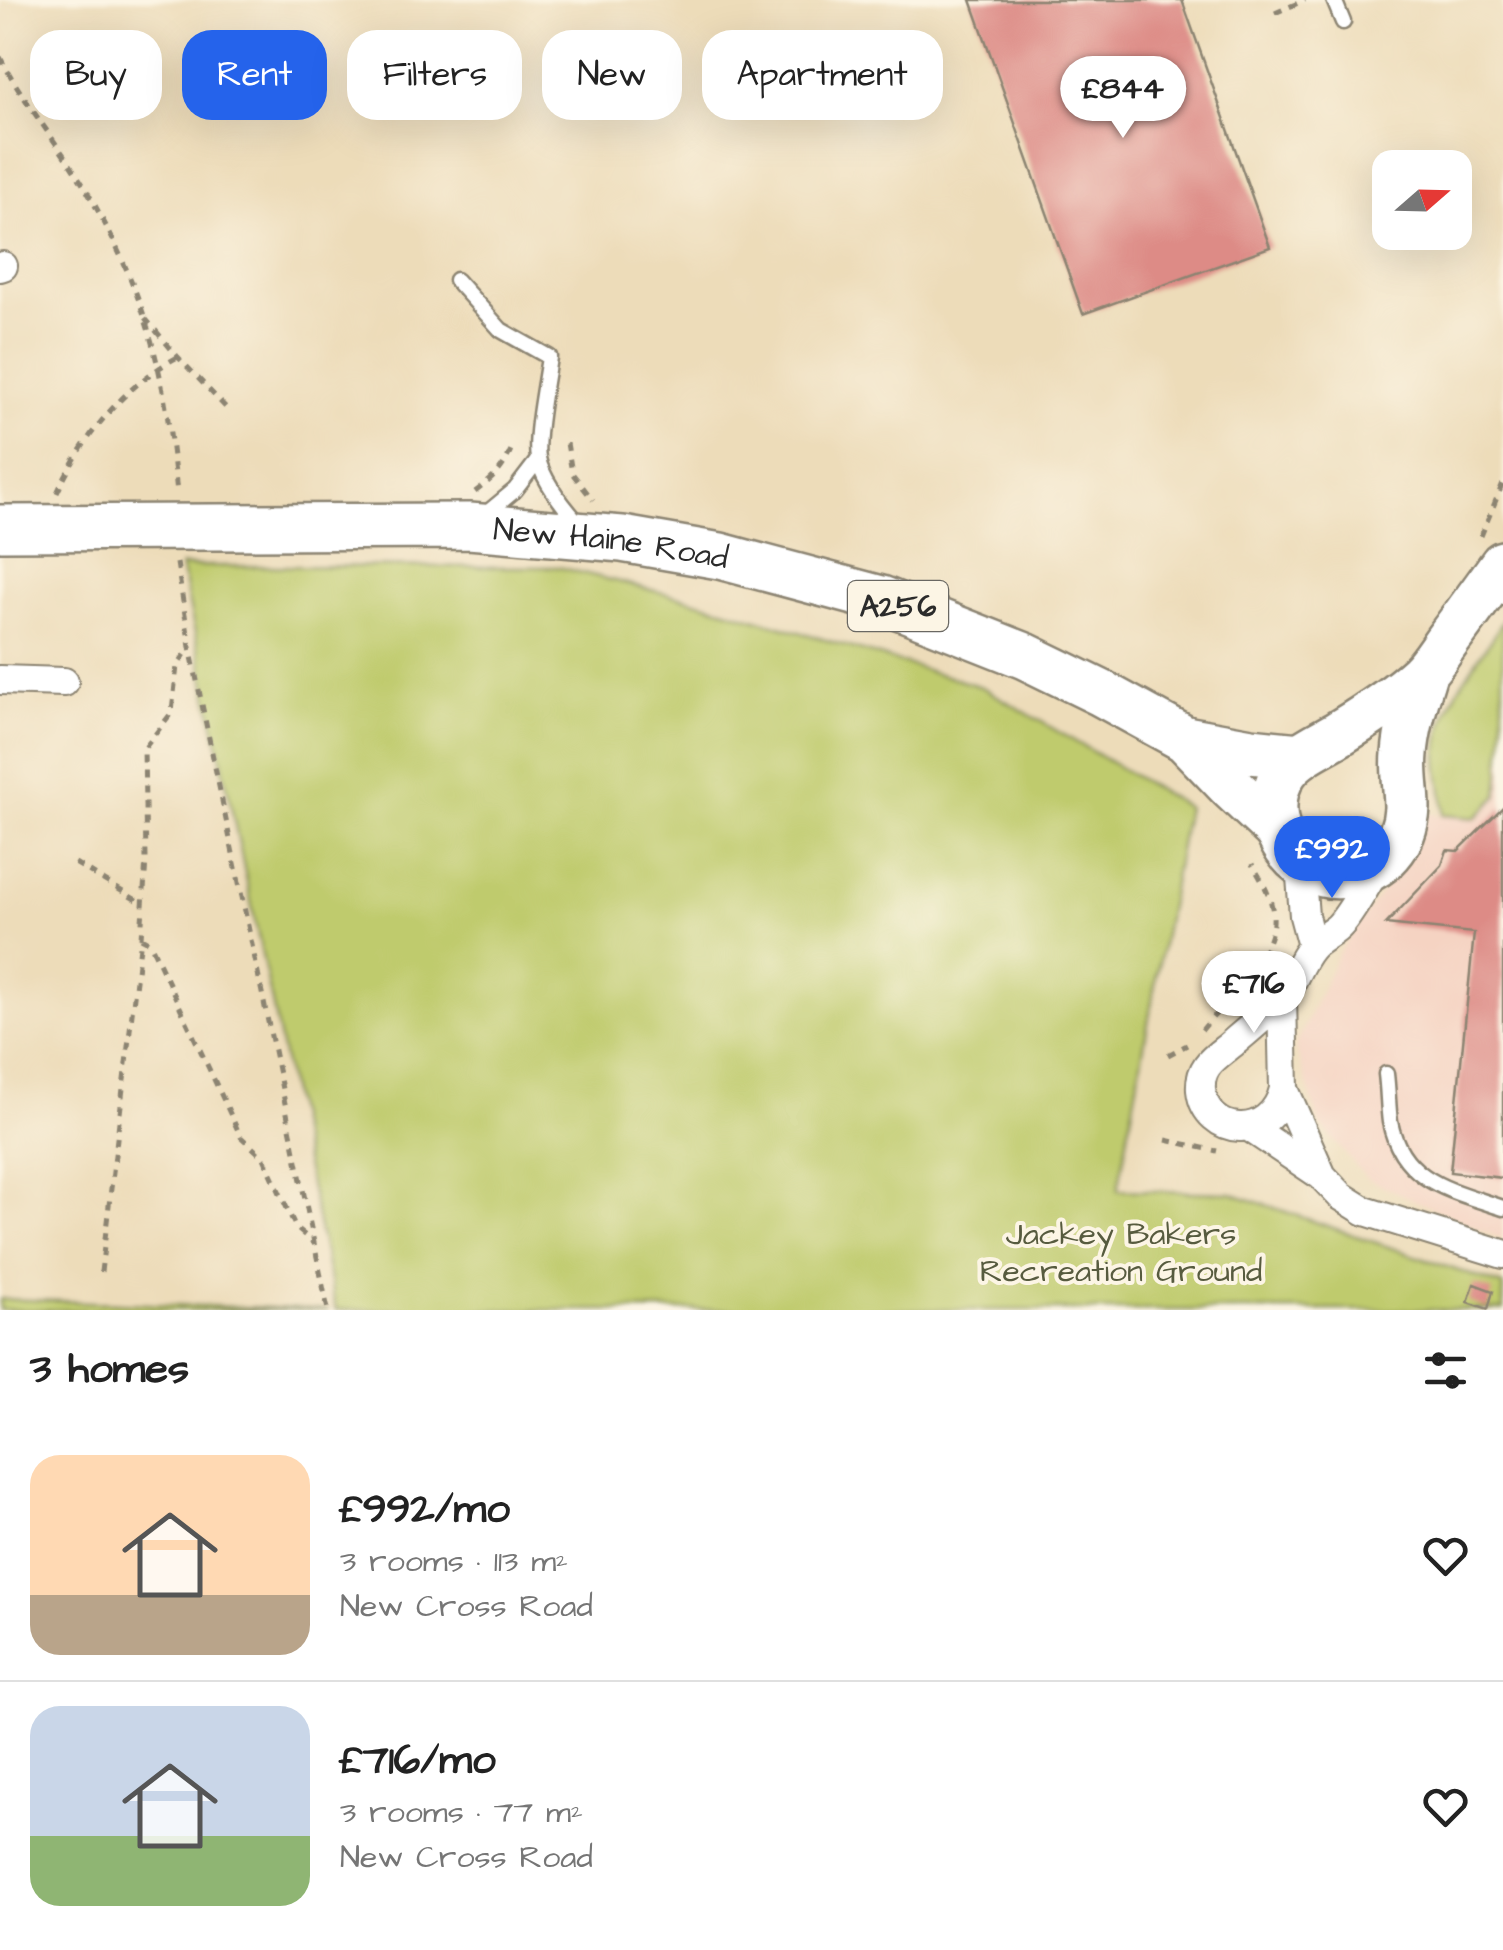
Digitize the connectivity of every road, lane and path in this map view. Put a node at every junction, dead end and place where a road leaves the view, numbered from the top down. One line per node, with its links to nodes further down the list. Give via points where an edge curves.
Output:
1 (1305, 0): 3 (path)
2 (1334, 0): 4 (lane)
3 (1275, 13)
4 (1343, 22)
5 (0, 57): 7 (path, via 85,189)
6 (456, 280): 12 (lane, via 501,330 549,356)
7 (145, 317): 8 (path); 9 (path)
8 (178, 356): 9 (path); 10 (path)
9 (158, 368): 14 (path); 15 (path, via 98,427)
10 (230, 412)
11 (567, 443): 16 (path, via 572,473 593,500)
12 (538, 460): 16 (lane, via 560,503); 17 (lane, via 499,505)
13 (1503, 483): 20 (path, via 1482,534)
14 (178, 502)
15 (51, 505)
16 (598, 520): 17 (main road, New Haine Road / A256); 25 (main road, New Haine Road / A256, via 881,599 1025,656)
17 (469, 526): 18 (main road, New Haine Road / A256)
18 (0, 528)
19 (175, 554): 21 (path)
20 (1487, 558): 22 (main road)
21 (190, 646): 31 (path, via 177,666 172,712 144,748); 42 (path)
22 (1424, 673): 26 (main road); 27 (main road, via 1404,758)
23 (0, 680): 24 (street)
24 (64, 682)
25 (1184, 738): 26 (main road, New Haine Road / A256, via 1251,751); 28 (main road, New Haine Road / A256, via 1231,787)
26 (1308, 752): 27 (main road, New Haine Road / A256, via 1338,743 1377,754 1392,769); 28 (main road, via 1285,771 1276,790)
27 (1407, 807): 30 (main road, via 1394,849)
28 (1276, 852): 30 (main road, New Haine Road / A256, via 1339,876); 33 (street); 36 (path, via 1268,890 1274,919 1262,956 1197,1036)
29 (75, 862): 31 (path)
30 (1378, 864): 33 (street, via 1339,926)
31 (143, 904): 32 (path)
32 (141, 938): 42 (path, via 150,943 240,1137 264,1158 296,1228); 44 (path)
33 (1312, 946): 34 (street)
34 (1282, 997): 35 (street); 38 (street)
35 (1230, 1046): 38 (street, via 1268,1053); 39 (street, via 1208,1062 1204,1102 1222,1122)
36 (1168, 1055)
37 (1386, 1074): 41 (lane, via 1390,1124 1416,1172)
38 (1284, 1082): 39 (street, via 1274,1114); 40 (street)
39 (1249, 1127): 40 (street)
40 (1322, 1176): 43 (street, via 1366,1212)
41 (1503, 1208)
42 (314, 1243): 45 (path)
43 (1503, 1254)
44 (102, 1272)
45 (328, 1310)

